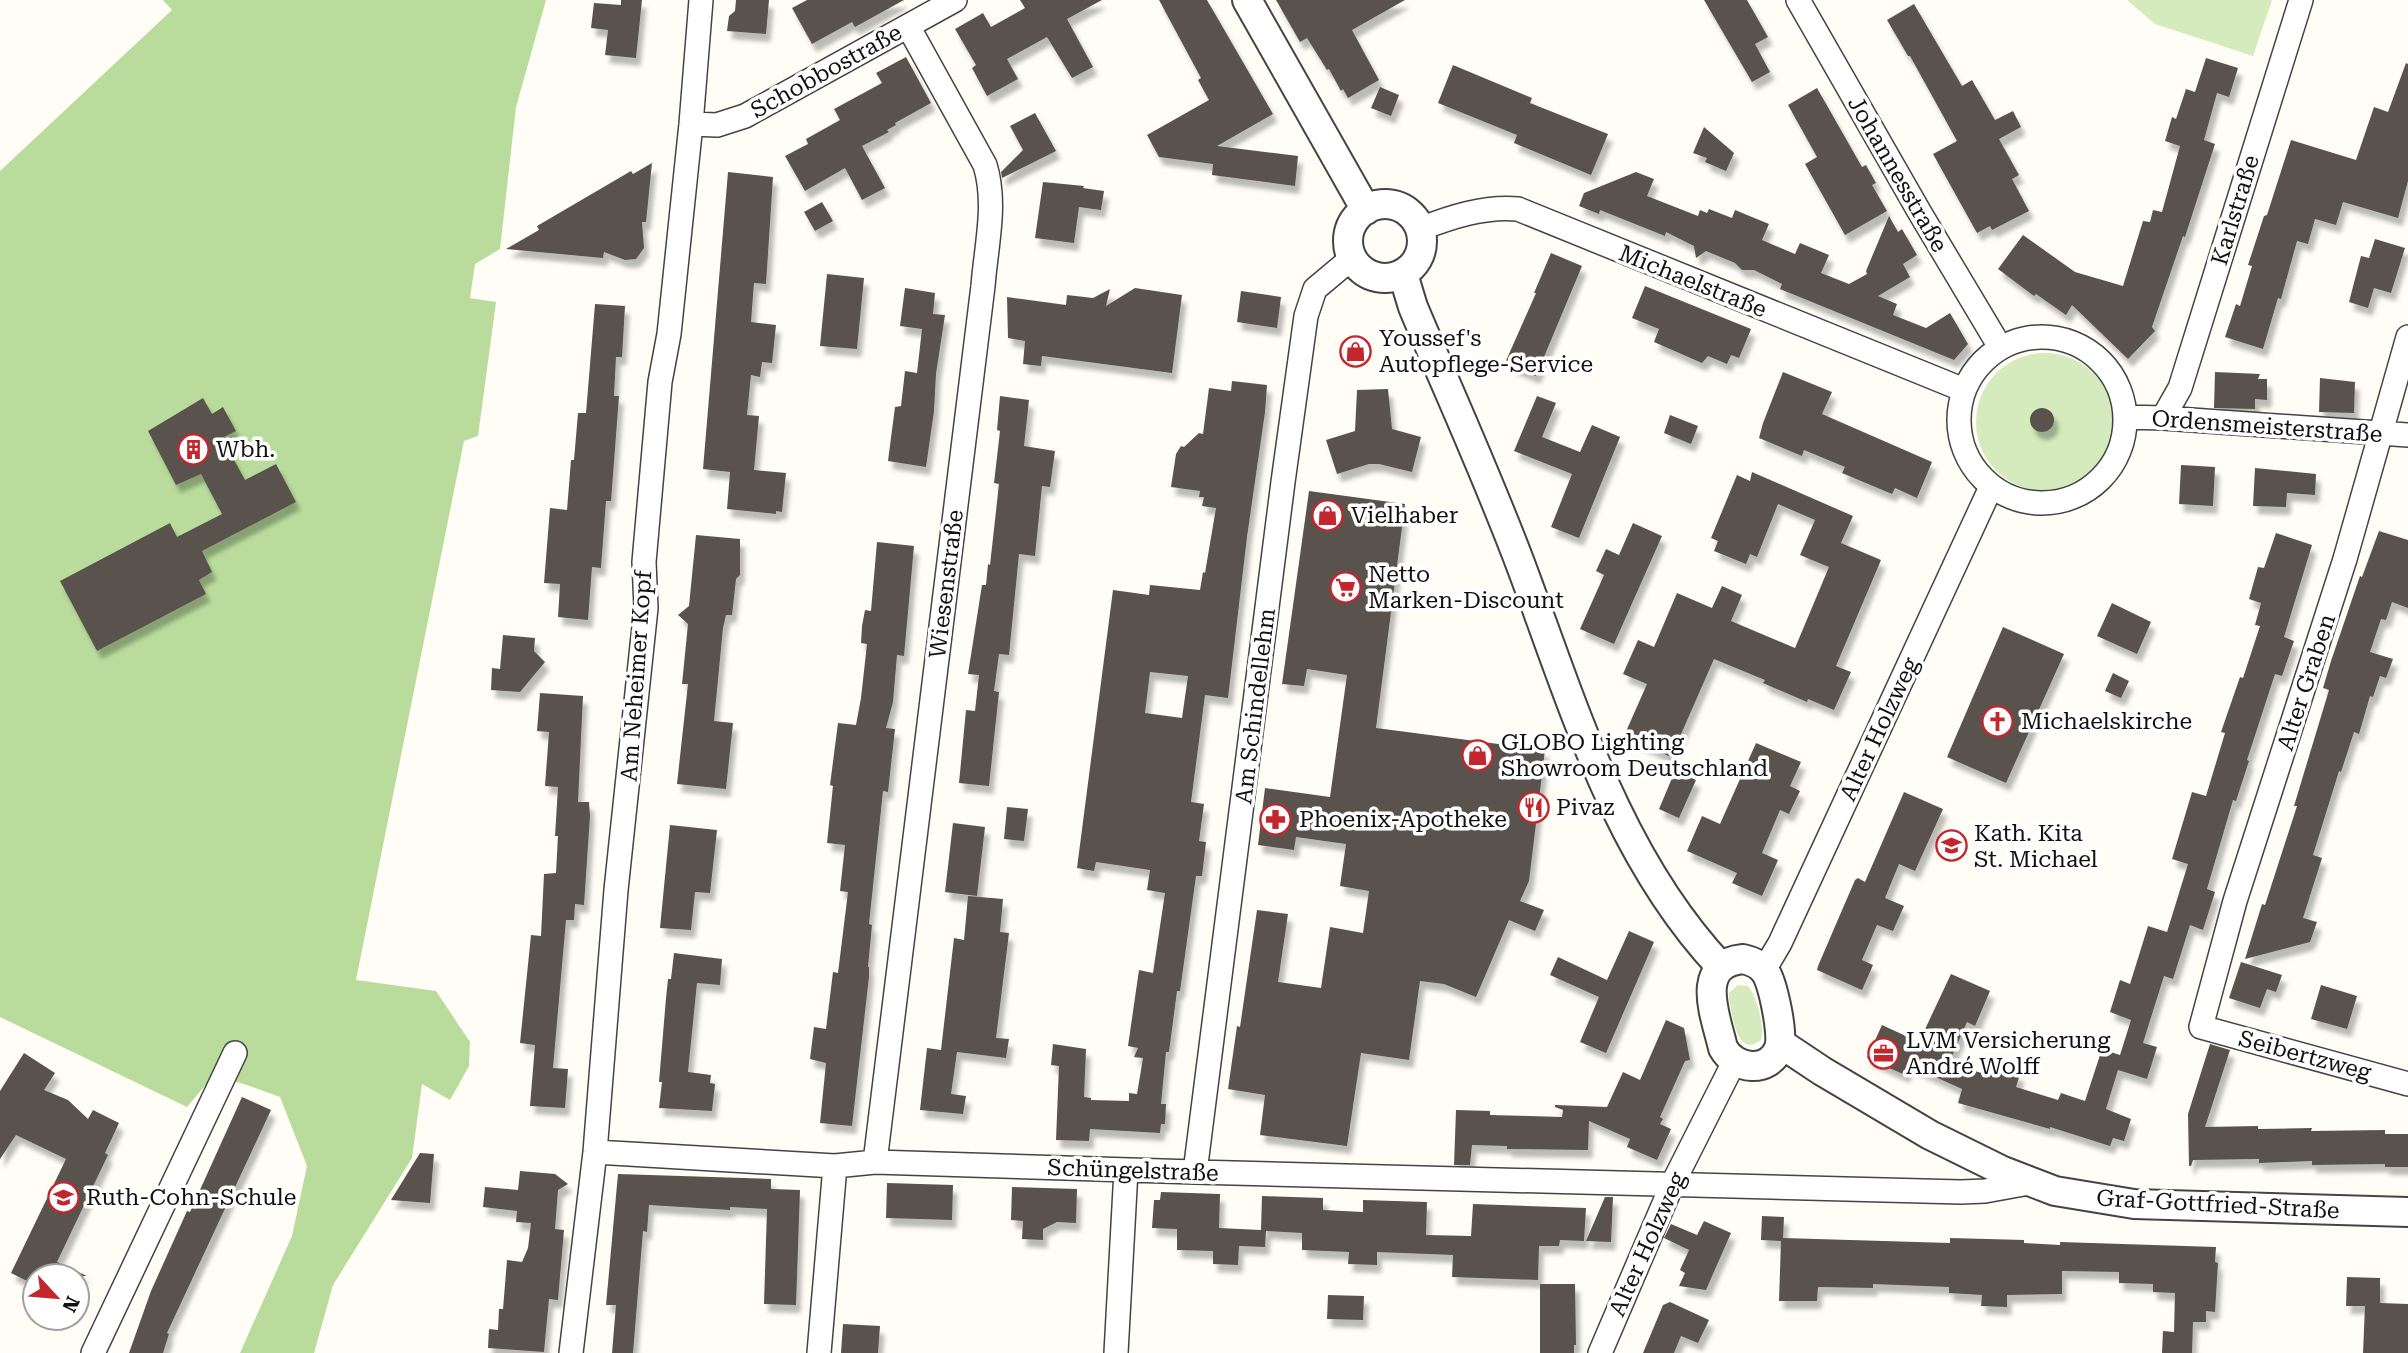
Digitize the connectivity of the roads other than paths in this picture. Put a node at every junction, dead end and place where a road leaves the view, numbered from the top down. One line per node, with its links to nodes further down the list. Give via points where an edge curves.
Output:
1 (701, 0): 7 (street, Am Neheimer Kopf)
2 (955, 0): 6 (street, Schobbostraße)
3 (1247, 0): 8 (street)
4 (1798, 0): 13 (street, Johannesstraße)
5 (2301, 0): 16 (street, Karlstraße, via 2180,388)
6 (908, 26): 7 (street, Schobbostraße, via 746,116 717,125); 28 (street, Wiesenstraße, via 985,165 991,202)
7 (691, 124): 27 (street, Am Neheimer Kopf, via 660,382 644,562 646,608 616,890)
8 (1366, 210): 9 (street, via 1398,207); 10 (street, via 1357,216 1348,237)
9 (1420, 229): 11 (street, via 1419,255); 14 (street, Michaelstraße, via 1469,213 1518,209)
10 (1352, 258): 11 (street, via 1374,277); 31 (street, Am Schindellehm, via 1315,289 1307,316)
11 (1403, 274): 20 (street, via 1602,778 1668,902)
12 (2408, 337): 17 (street, Alter Graben)
13 (2000, 347): 14 (street, via 1975,370); 15 (street, via 2047,337 2070,341 2092,353 2116,383)
14 (1964, 390): 19 (street, via 1958,412 1960,436 1969,461)
15 (2125, 417): 16 (street, Ordensmeisterstraße); 19 (street, via 2121,445 2111,467 2077,496 2056,503 2022,501)
16 (2163, 418): 17 (street, Ordensmeisterstraße)
17 (2379, 433): 18 (street, Ordensmeisterstraße); 22 (street, Alter Graben, via 2345,559 2235,901)
18 (2408, 435)
19 (1991, 487): 21 (street, Alter Holzweg)
20 (1721, 967): 21 (street, via 1743,960); 25 (street, via 1712,979 1711,995 1723,1048)
21 (1764, 970): 23 (street)
22 (2201, 1027): 26 (street, Seibertzweg)
23 (1780, 1043): 25 (street, via 1770,1060 1757,1066); 32 (street, Graf-Gottfried-Straße, via 1930,1135)
24 (235, 1053): 35 (street)
25 (1734, 1062): 33 (street, Alter Holzweg)
26 (2408, 1084)
27 (595, 1152): 29 (street, Schüngelstraße); 36 (street, Am Neheimer Kopf)
28 (875, 1162): 29 (street, Schüngelstraße); 30 (street, Schüngelstraße)
29 (835, 1166): 37 (street)
30 (1126, 1170): 31 (street, Schüngelstraße); 38 (street)
31 (1195, 1172): 33 (street, Schüngelstraße)
32 (2029, 1183): 33 (street, Graf-Gottfried-Straße, via 1961,1192); 34 (street, Graf-Gottfried-Straße, via 2134,1204)
33 (1672, 1185): 39 (street, Alter Holzweg)
34 (2408, 1212)
35 (93, 1353)
36 (570, 1353)
37 (819, 1353)
38 (1116, 1353)
39 (1600, 1353)

